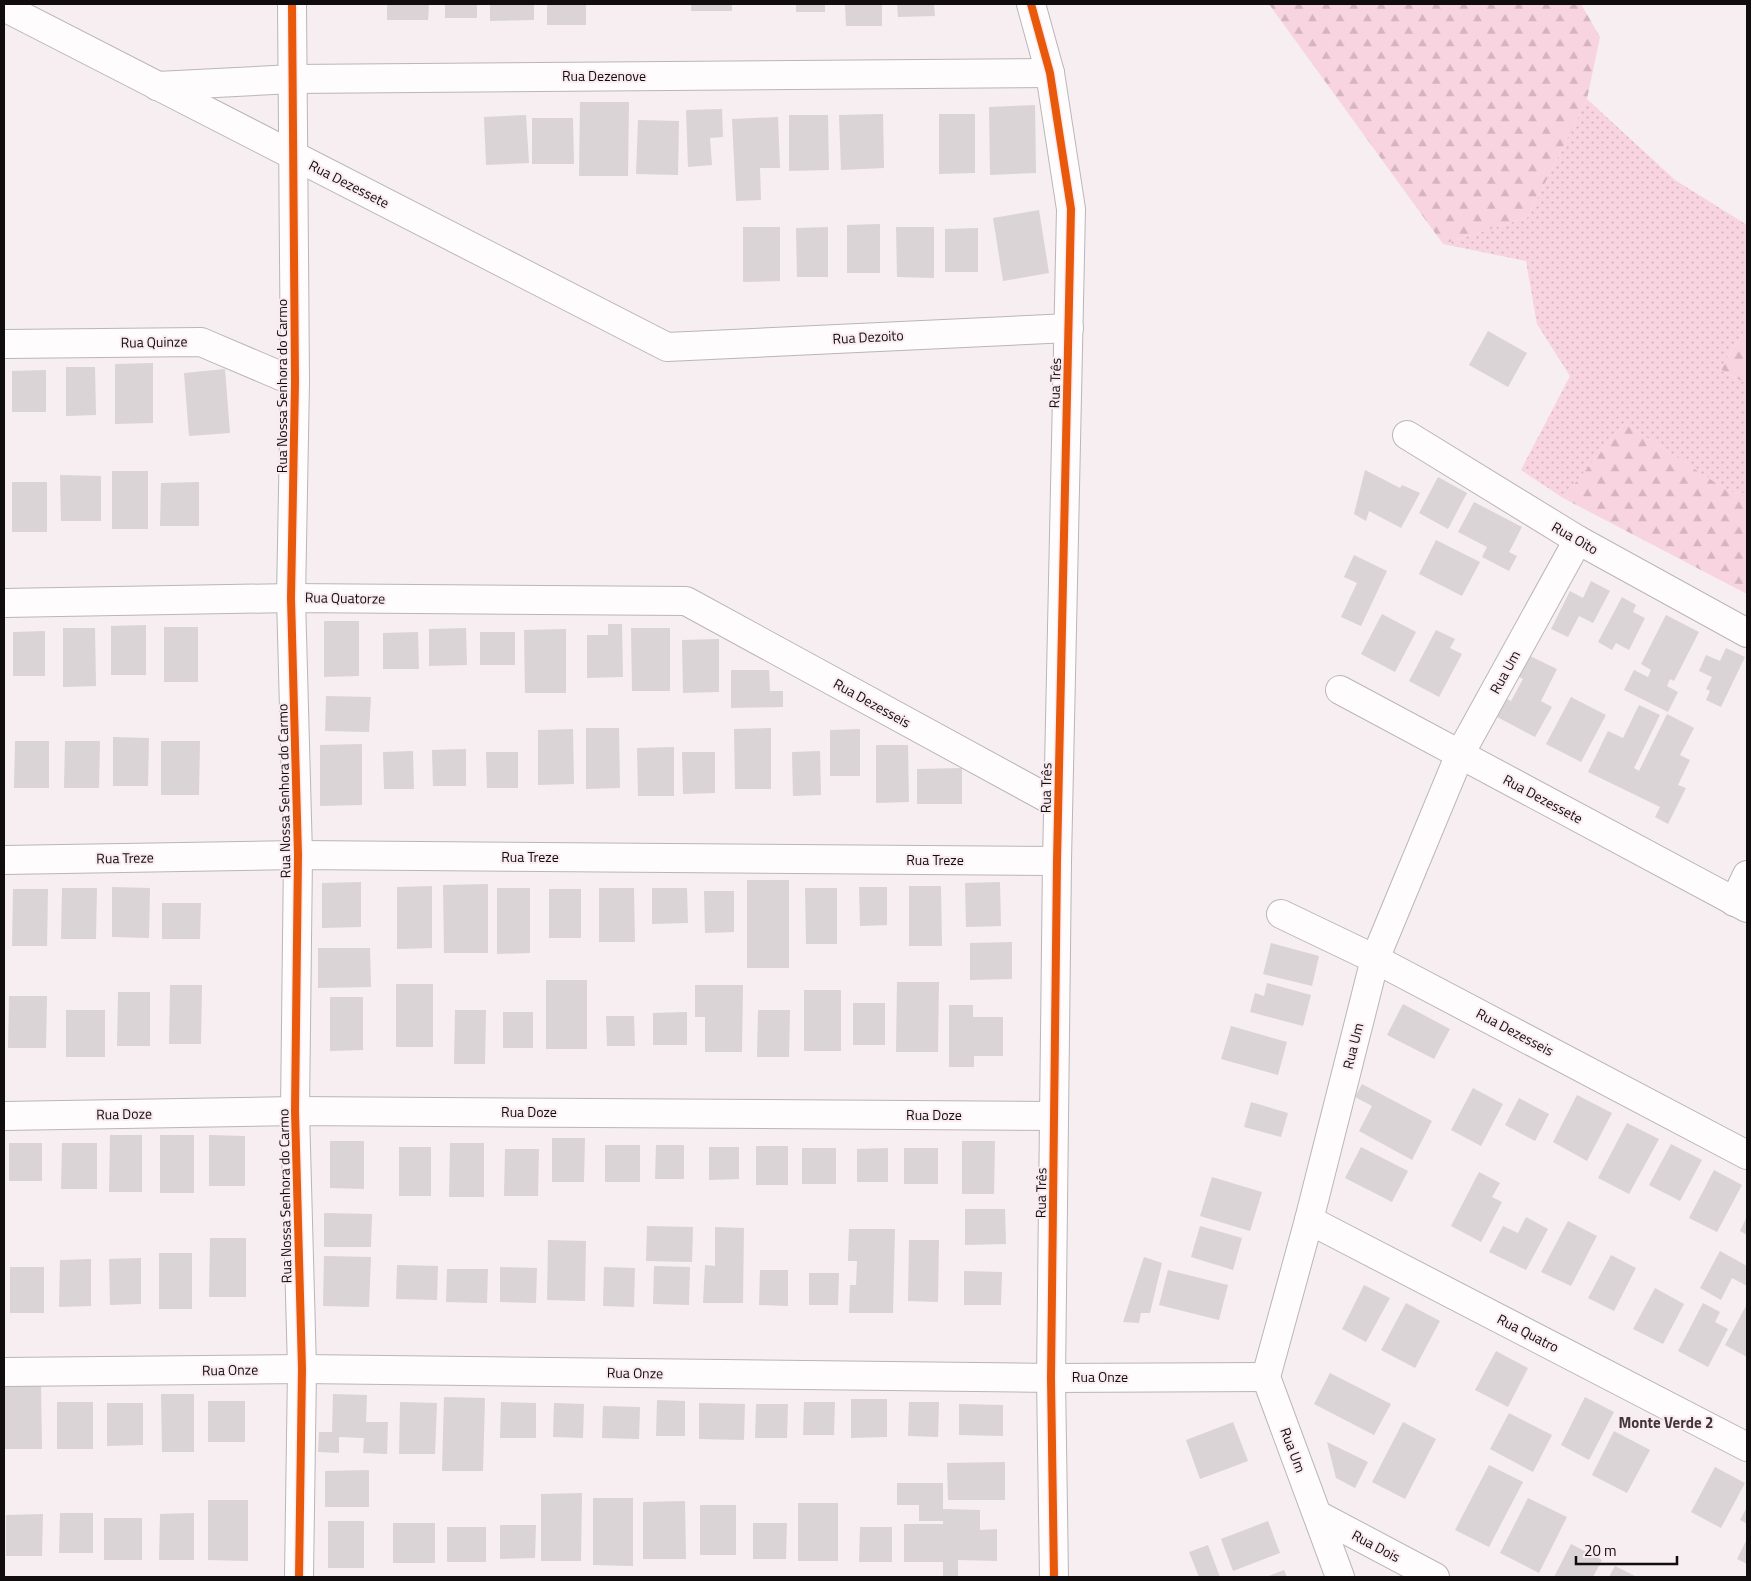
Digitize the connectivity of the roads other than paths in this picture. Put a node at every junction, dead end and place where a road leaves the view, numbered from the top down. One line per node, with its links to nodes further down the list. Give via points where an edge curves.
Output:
1 (292, 4): 5 (street, Rua Nossa Senhora do Carmo)
2 (1031, 4): 4 (street, Rua Três)
3 (4, 7): 6 (street, Rua Dezessete)
4 (1050, 73): 5 (street, Rua Dezenove); 8 (street, Rua Três, via 1070,209)
5 (293, 79): 6 (street, Rua Dezenove); 7 (street, Rua Nossa Senhora do Carmo)
6 (157, 86): 7 (street, Rua Dezessete)
7 (293, 155): 10 (street, Rua Dezessete); 11 (street, Rua Nossa Senhora do Carmo)
8 (1069, 328): 10 (street, Rua Dezoito); 20 (street, Rua Três)
9 (4, 344): 11 (street, Rua Quinze, via 201,342)
10 (667, 346)
11 (296, 382): 14 (street, Rua Nossa Senhora do Carmo)
12 (1407, 435): 13 (street, Rua Oito)
13 (1578, 540): 17 (street, Rua Oito); 19 (street, Rua Um)
14 (291, 598): 15 (street, Rua Quatorze); 16 (street, Rua Quatorze); 21 (street, Rua Nossa Senhora do Carmo)
15 (686, 601): 20 (street, Rua Dezesseis)
16 (4, 603)
17 (1747, 633)
18 (1340, 690): 19 (street, Rua Dezessete)
19 (1460, 754): 25 (street, Rua Dezessete); 27 (street, Rua Um)
20 (1058, 804): 23 (street, Rua Três)
21 (298, 855): 22 (street, Rua Treze); 23 (street, Rua Treze); 28 (street, Rua Nossa Senhora do Carmo)
22 (4, 860)
23 (1057, 861): 30 (street, Rua Três)
24 (1747, 875): 25 (street)
25 (1741, 905)
26 (1280, 914): 27 (street, Rua Dezesseis)
27 (1375, 959): 31 (street, Rua Dezesseis); 32 (street, Rua Um)
28 (295, 1111): 29 (street, Rua Doze); 30 (street, Rua Doze); 33 (street, Rua Nossa Senhora do Carmo)
29 (4, 1116)
30 (1054, 1116): 36 (street, Rua Três)
31 (1747, 1155)
32 (1309, 1220): 35 (street, Rua Um); 37 (street, Rua Quatro)
33 (302, 1369): 34 (street, Rua Onze); 36 (street, Rua Onze); 39 (street, Rua Nossa Senhora do Carmo)
34 (4, 1372)
35 (1266, 1376): 36 (street, Rua Onze); 38 (street, Rua Um)
36 (1051, 1378): 40 (street, Rua Três)
37 (1747, 1447)
38 (1318, 1515): 41 (street, Rua Um); 42 (street, Rua Dois)
39 (299, 1577)
40 (1054, 1577)
41 (1340, 1577)
42 (1435, 1577)

